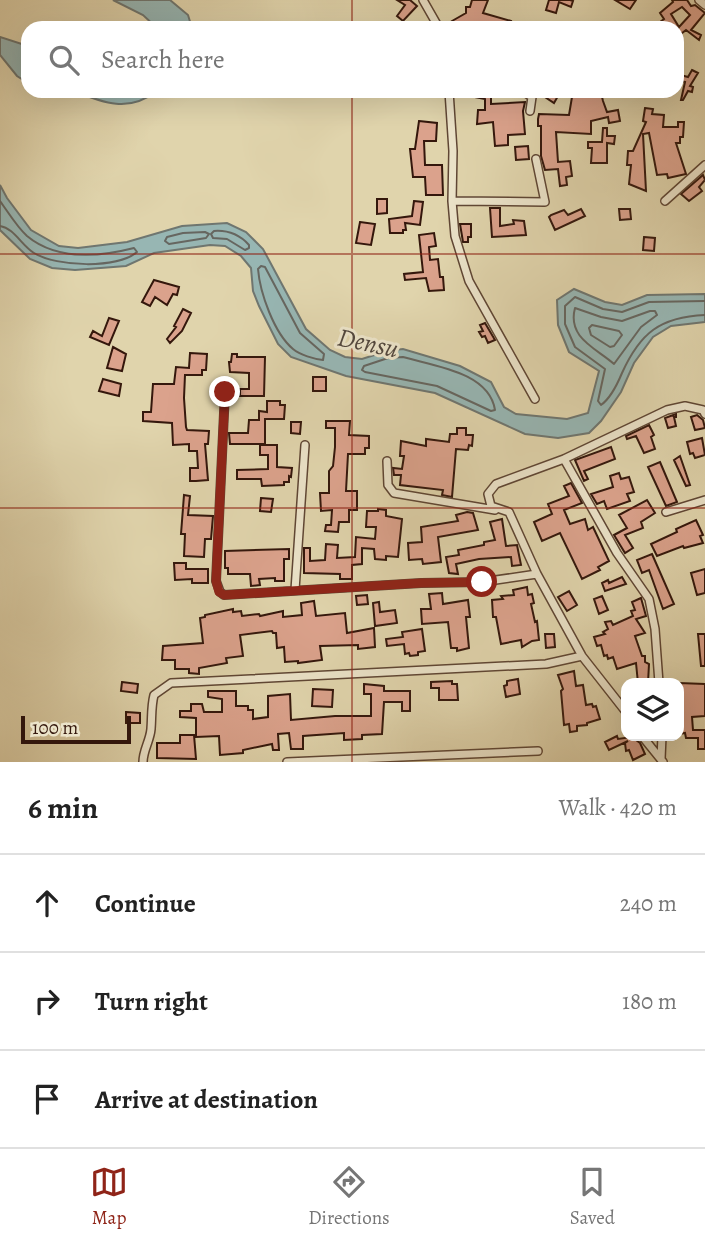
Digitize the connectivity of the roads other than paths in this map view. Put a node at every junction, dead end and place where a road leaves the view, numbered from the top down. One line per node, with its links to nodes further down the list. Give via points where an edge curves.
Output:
1 (423, 0): 4 (street)
2 (699, 0): 3 (street)
3 (705, 5)
4 (435, 21)
5 (449, 98): 10 (street)
6 (532, 98): 7 (street)
7 (530, 111)
8 (536, 159): 10 (street, via 544,202)
9 (705, 165): 11 (street)
10 (452, 201): 13 (street, via 455,236 469,281)
11 (665, 201)
12 (225, 392): 22 (street, via 218,590 224,595)
13 (535, 399)
14 (705, 414): 16 (street, via 685,406 667,410)
15 (305, 445): 22 (street)
16 (564, 459): 19 (street, via 496,484 488,494 491,506); 24 (street, via 649,599)
17 (387, 461): 19 (street, via 388,485 394,493)
18 (705, 500): 20 (street)
19 (509, 512): 21 (street)
20 (666, 512)
21 (537, 574): 22 (street, via 482,582); 23 (street)
22 (295, 590)
23 (582, 656): 25 (street); 30 (street, via 546,664 171,683 154,695)
24 (659, 678)
25 (621, 706)
26 (646, 741): 29 (street)
27 (662, 741): 29 (street)
28 (538, 751): 31 (street)
29 (662, 760)
30 (143, 762)
31 (287, 762)

